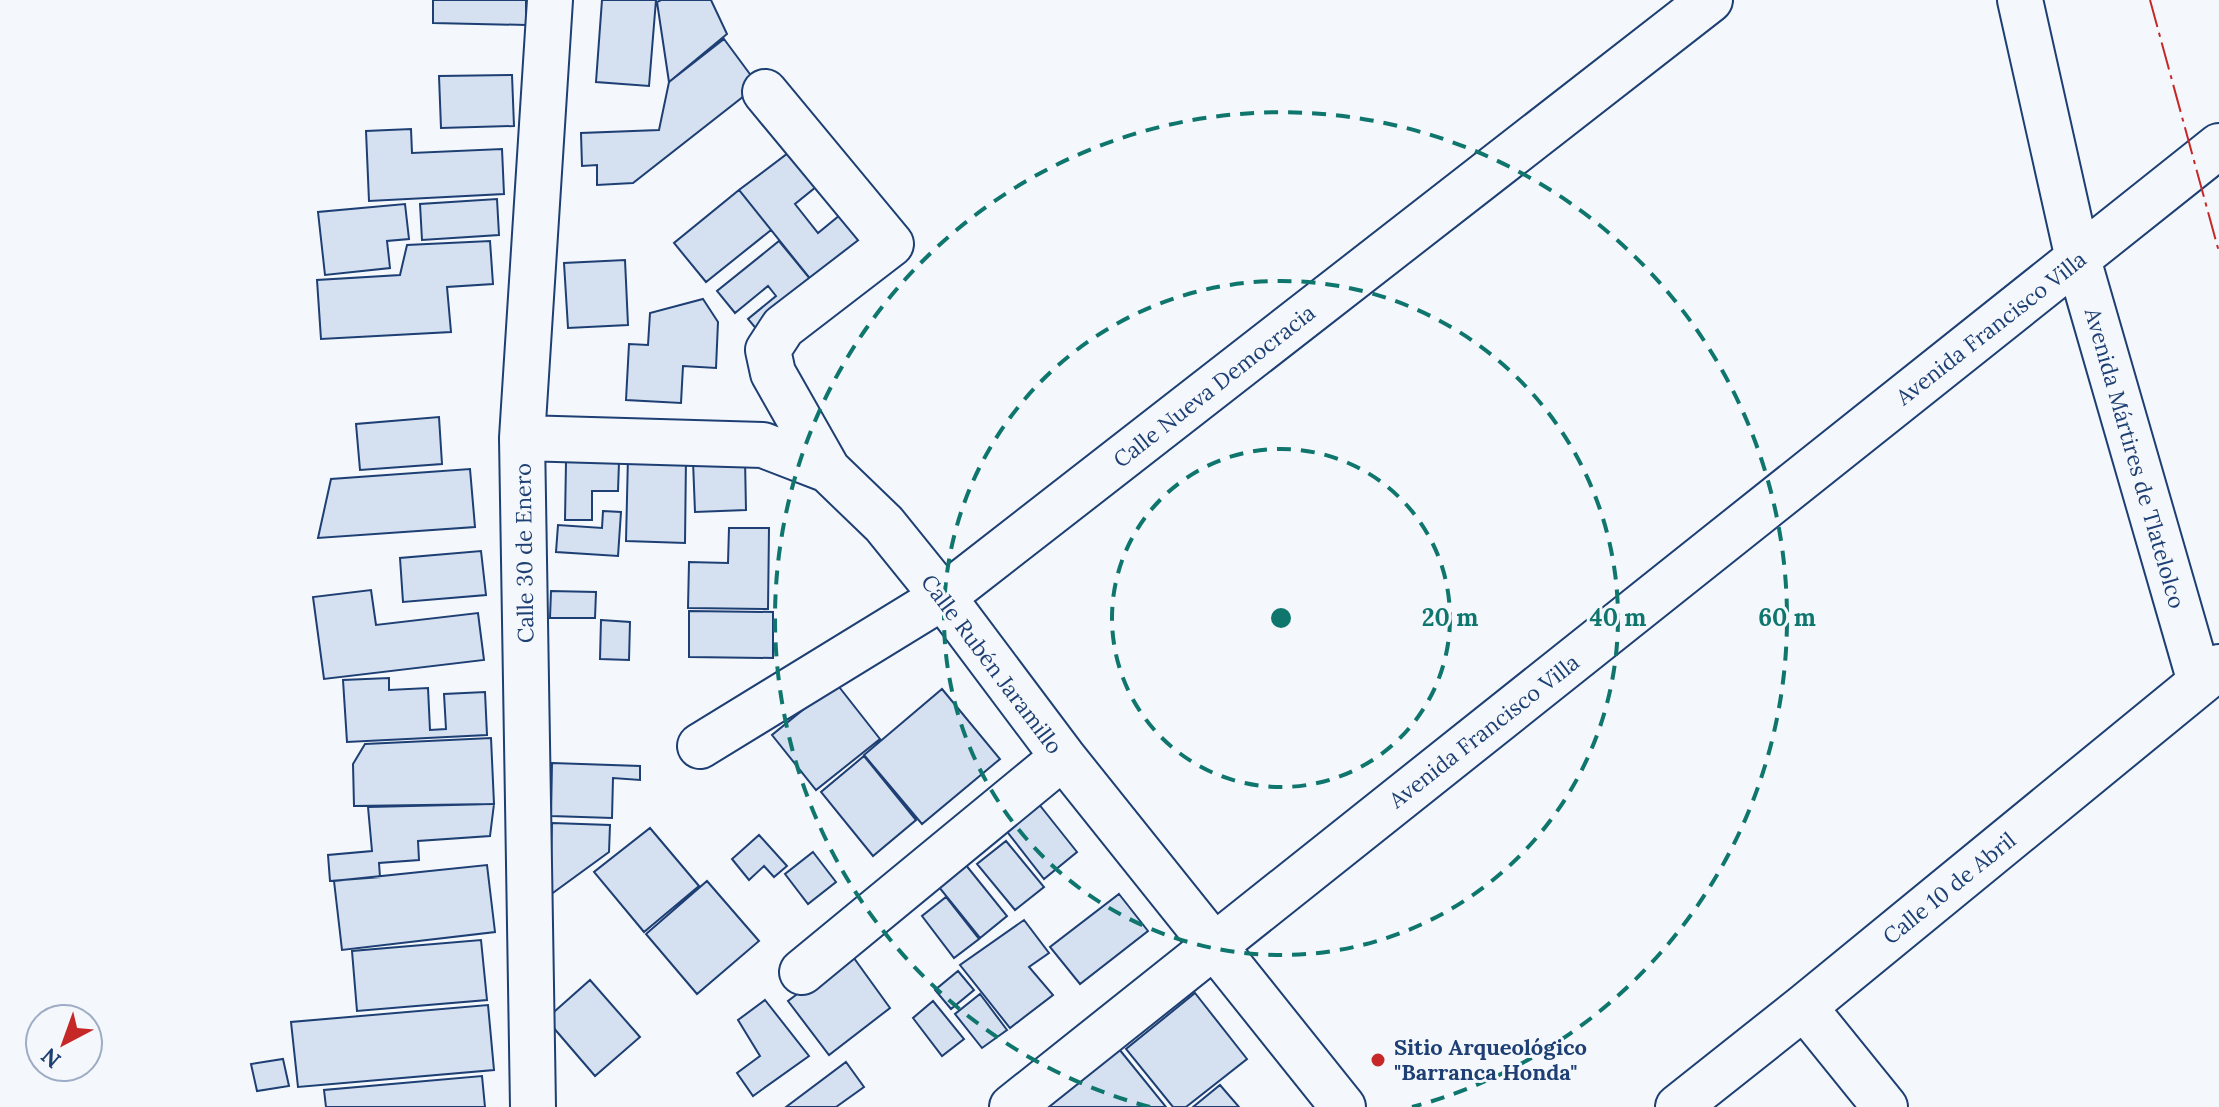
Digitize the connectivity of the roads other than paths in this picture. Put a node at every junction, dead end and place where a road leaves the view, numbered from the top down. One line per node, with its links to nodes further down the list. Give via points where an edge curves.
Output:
1 (550, 0): 7 (street, Calle 30 de Enero)
2 (1710, 0): 9 (street, Calle Nueva Democracia)
3 (2020, 0): 6 (street, Avenida Mártires de Tlatelolco)
4 (765, 92): 8 (street, via 891,244 783,327 768,350 773,373)
5 (2219, 146): 6 (street, Avenida Francisco Villa)
6 (2078, 259): 10 (street, Avenida Mártires de Tlatelolco); 13 (street, Avenida Francisco Villa)
7 (522, 438): 8 (street, Calle Rubén Jaramillo, via 763,445); 16 (street, Calle 30 de Enero)
8 (828, 470): 9 (street, Calle Rubén Jaramillo, via 884,524)
9 (943, 597): 11 (street, Calle Nueva Democracia); 12 (street, Calle Rubén Jaramillo)
10 (2209, 674): 15 (street, Calle 10 de Abril)
11 (700, 746)
12 (1063, 757): 13 (street, Calle Rubén Jaramillo); 14 (street)
13 (1212, 947): 17 (street, Avenida Francisco Villa); 18 (street, Calle Rubén Jaramillo)
14 (802, 972)
15 (1804, 1007): 19 (street, Calle 10 de Abril); 20 (street)
16 (533, 1107)
17 (1012, 1107)
18 (1343, 1107)
19 (1678, 1107)
20 (1885, 1107)

